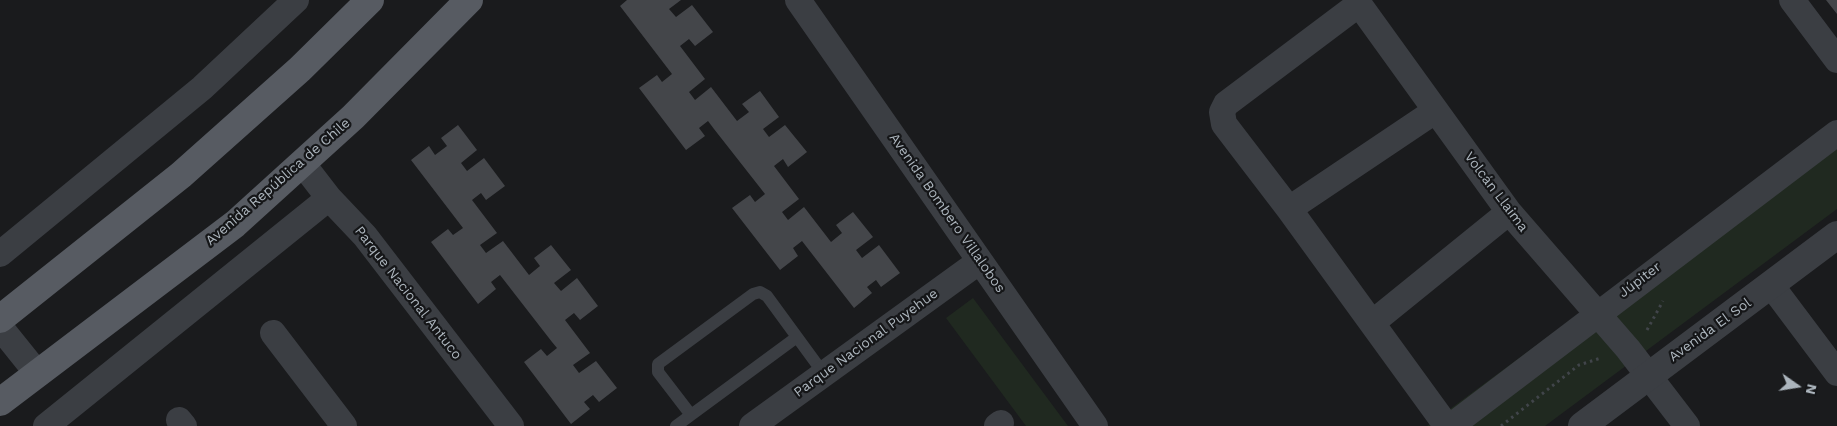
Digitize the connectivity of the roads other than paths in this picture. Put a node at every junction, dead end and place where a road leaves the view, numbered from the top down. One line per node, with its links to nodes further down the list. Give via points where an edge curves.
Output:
1 (370, 0): 19 (main road, via 300,69 181,175)
2 (469, 0): 10 (main road, Avenida República de Chile, via 353,117)
3 (798, 0): 16 (street, Avenida Bombero Villalobos)
4 (1792, 0): 7 (street)
5 (1357, 2): 8 (street, Volcán Llaima); 12 (street, via 1226,104 1222,112 1224,124)
6 (287, 3): 15 (street, via 202,88)
7 (1837, 60)
8 (1435, 111): 12 (street); 13 (street, Volcán Llaima)
9 (1837, 133): 18 (street, Júpiter)
10 (302, 163): 11 (street, Parque Nacional Antuco); 24 (main road, Avenida República de Chile, via 235,224)
11 (329, 198): 30 (street); 32 (street, Parque Nacional Antuco, via 365,236)
12 (1289, 209): 20 (street)
13 (1509, 212): 18 (street, Volcán Llaima); 20 (street)
14 (1837, 235): 17 (street, Avenida El Sol)
15 (0, 254)
16 (980, 261): 26 (street, Parque Nacional Puyehue); 35 (street, Avenida Bombero Villalobos)
17 (1771, 285): 25 (street); 27 (street, Avenida El Sol)
18 (1596, 314): 20 (street, Júpiter, via 1450,424 1443,421); 27 (street, Volcán Llaima)
19 (0, 319)
20 (1372, 324)
21 (0, 327): 24 (street)
22 (273, 333): 31 (street)
23 (797, 338): 26 (lane); 29 (lane); 29 (lane, via 767,296 760,292 664,358 658,364 658,372)
24 (37, 373): 28 (main road, Avenida República de Chile)
25 (1837, 373)
26 (824, 374): 34 (street, Parque Nacional Puyehue)
27 (1648, 376): 36 (street, Avenida El Sol); 37 (street, Volcán Llaima)
28 (0, 402)
29 (691, 415): 33 (lane)
30 (46, 426)
31 (344, 426)
32 (511, 426)
33 (676, 426)
34 (752, 426)
35 (1095, 426)
36 (1582, 426)
37 (1687, 426)

